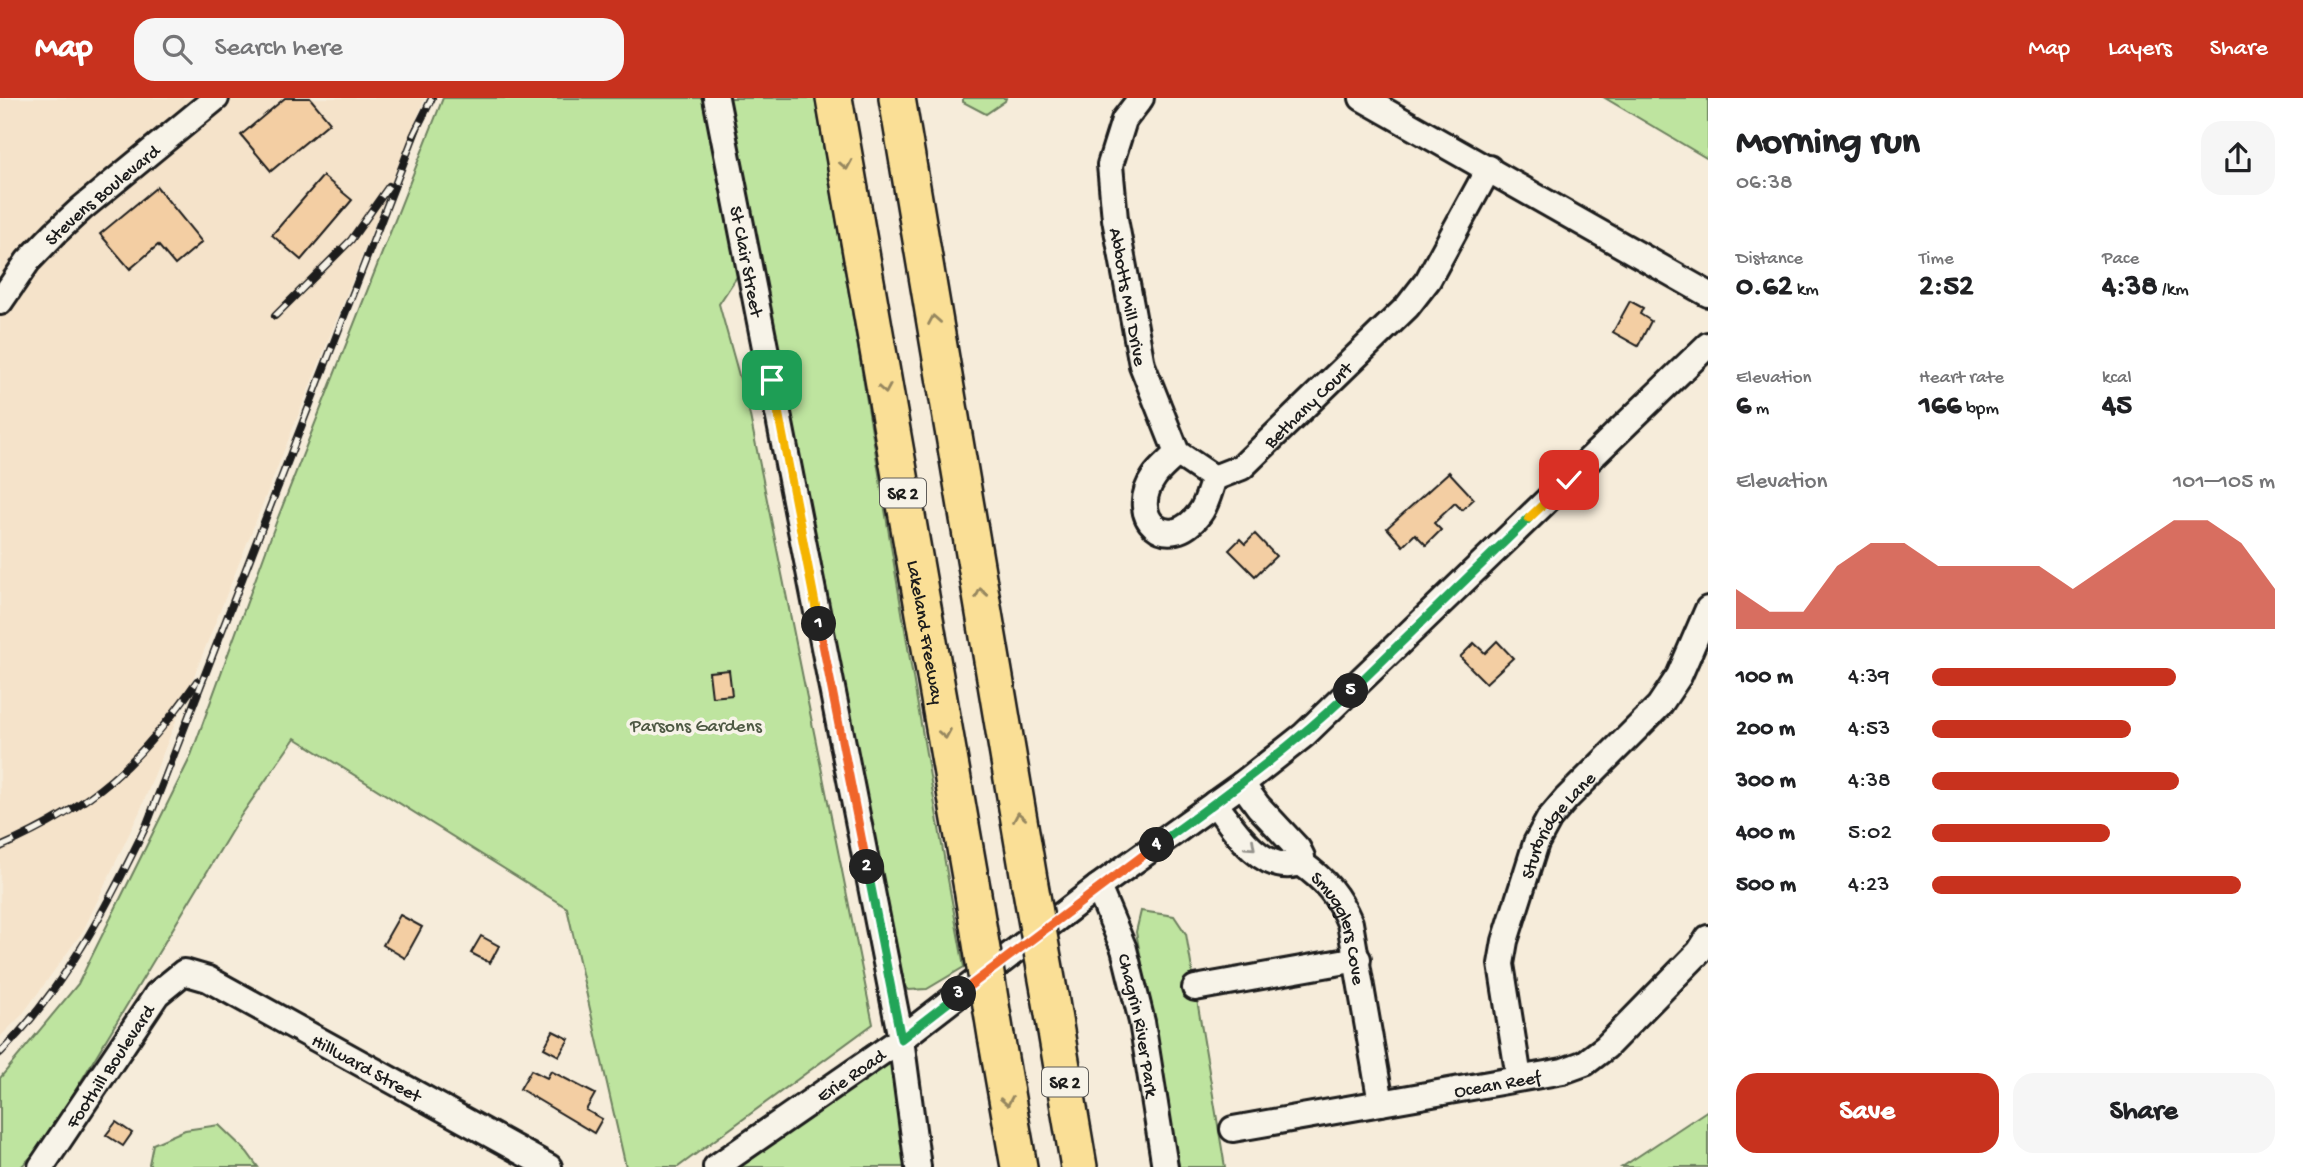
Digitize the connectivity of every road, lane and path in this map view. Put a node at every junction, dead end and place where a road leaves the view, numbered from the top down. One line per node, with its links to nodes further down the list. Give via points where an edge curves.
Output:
1 (216, 98): 9 (street, Stevens Boulevard, via 56,232)
2 (716, 98): 22 (street, St Clair Street)
3 (835, 98): 30 (highway, Lakeland Freeway / SR 2, one-way to 30, bridge)
4 (897, 98): 31 (highway, SR 2, one-way to 4, bridge)
5 (1141, 98): 11 (street, Abbotts Mill Drive, via 1124,120 1110,165 1115,219 1142,366)
6 (1362, 98): 7 (street)
7 (1489, 168): 8 (street); 12 (street, Bethany Court, via 1429,280 1407,307 1242,467)
8 (1708, 294)
9 (0, 302)
10 (1708, 345): 14 (street, Erie Road, via 1351,691)
11 (1177, 453): 12 (street); 12 (street, via 1154,477 1146,495 1149,522 1161,531 1172,533 1189,525 1201,512)
12 (1214, 478)
13 (1708, 609): 23 (street, Sturbridge Lane, via 1670,693 1566,799 1536,843 1501,964)
14 (1242, 784): 15 (street, Erie Road); 16 (street, Smugglers Cove, via 1298,849)
15 (1215, 803): 16 (street, one-way to 16, via 1250,847 1270,862 1282,866); 17 (street, Erie Road)
16 (1301, 863): 19 (street, Smugglers Cove, via 1340,899)
17 (1098, 887): 22 (street, Erie Road); 32 (street, Chagrin River Park, via 1124,949 1142,1022)
18 (1708, 938): 23 (street, Ocean Reef, via 1606,1047 1585,1063)
19 (1358, 959): 21 (street); 24 (street, Smugglers Cove)
20 (184, 972): 26 (street, Foothill Boulevard, via 157,993); 27 (street, Hillward Street, via 208,979)
21 (1195, 988)
22 (901, 1039): 28 (street, Erie Road); 29 (street, St Clair Street)
23 (1519, 1078): 24 (street, Ocean Reef)
24 (1381, 1103): 25 (street, Ocean Reef)
25 (1233, 1129)
26 (41, 1167)
27 (549, 1167)
28 (716, 1167)
29 (918, 1167)
30 (1019, 1167)
31 (1079, 1167)
32 (1165, 1167)

